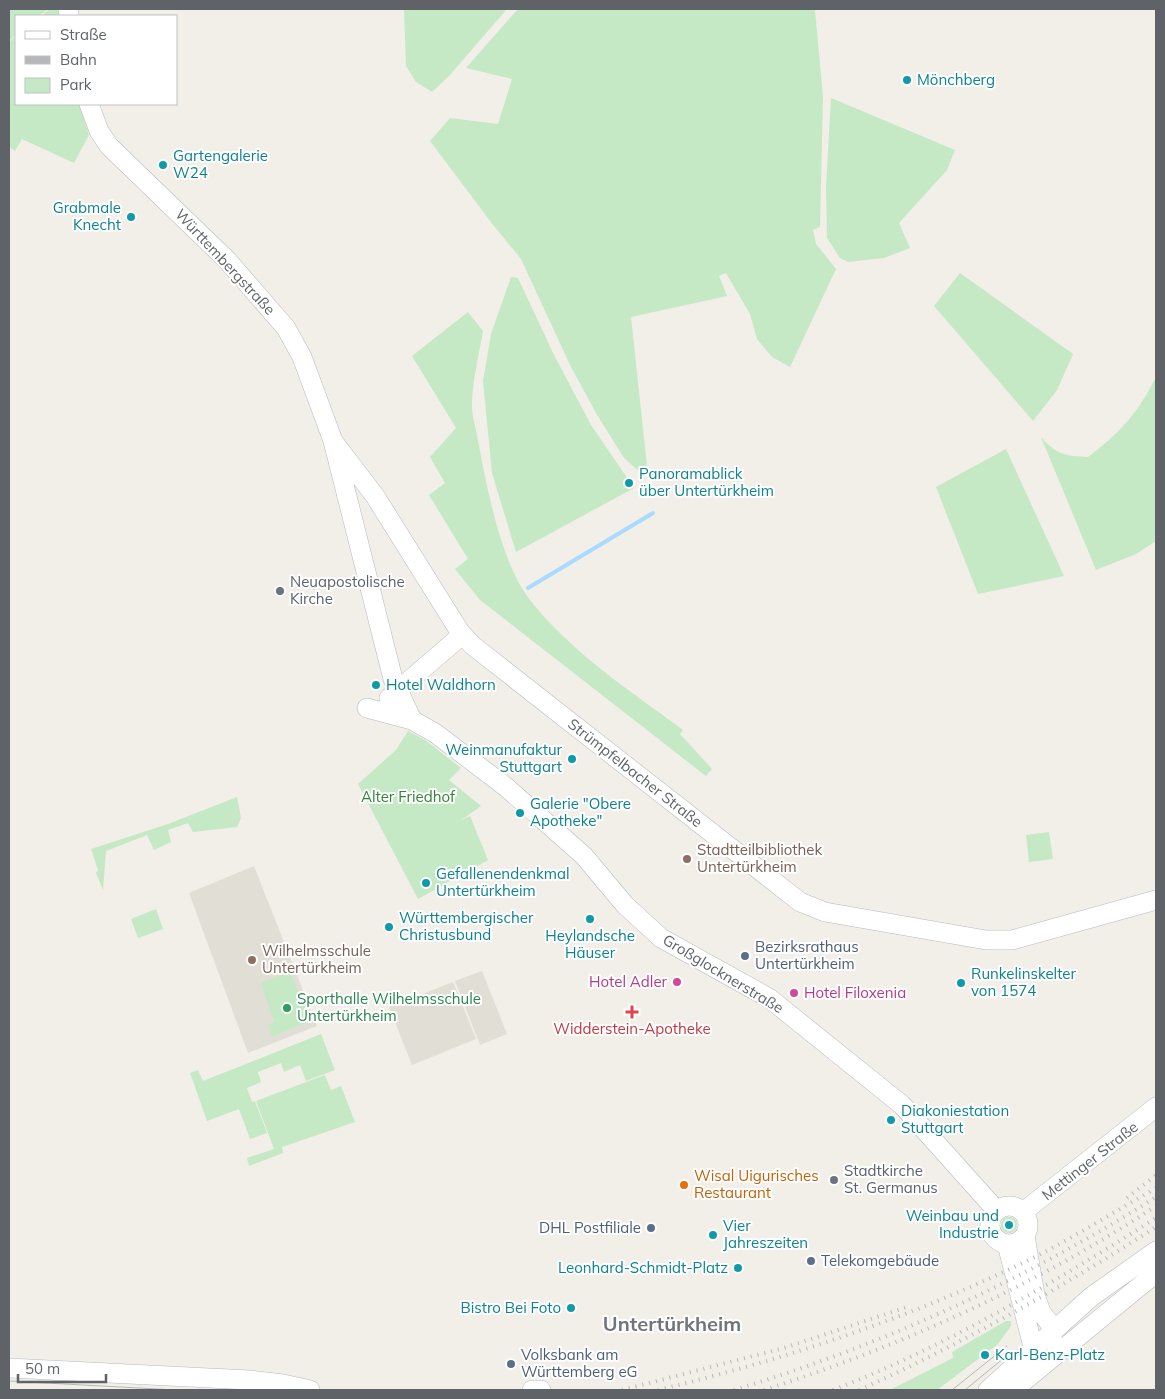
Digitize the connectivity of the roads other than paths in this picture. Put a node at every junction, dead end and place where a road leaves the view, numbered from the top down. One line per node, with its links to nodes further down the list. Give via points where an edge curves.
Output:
1 (89, 105): 2 (street, Württembergstraße, via 99,131 109,146 227,260 286,328 309,371)
2 (333, 441): 3 (street, Strümpfelbacher Straße); 4 (street)
3 (375, 496): 4 (street, via 362,491); 5 (street, Strümpfelbacher Straße)
4 (348, 501): 6 (street)
5 (462, 635): 6 (street); 8 (street, Strümpfelbacher Straße, via 791,896 821,911 986,940 1012,940)
6 (399, 692): 7 (street); 7 (street, Großglocknerstraße, via 368,708)
7 (412, 720): 10 (street, Großglocknerstraße, via 435,733 534,810 584,856 625,905 661,938 770,998 902,1105)
8 (1156, 900)
9 (1156, 1108): 11 (street, Mettinger Straße)
10 (997, 1211): 11 (street, via 1013,1206); 12 (street, via 991,1221 991,1229 998,1240)
11 (1023, 1212): 12 (street, via 1028,1228)
12 (1016, 1240): 15 (street, via 1041,1312); 16 (street)
13 (1156, 1250): 15 (street, via 1110,1282)
14 (1156, 1273): 16 (street)
15 (1054, 1328): 16 (street)
16 (1050, 1347): 21 (street); 22 (street, via 1040,1367)
17 (9, 1368): 18 (street, via 249,1380)
18 (307, 1389)
19 (532, 1390): 20 (street)
20 (541, 1390)
21 (988, 1390)
22 (1013, 1390)

